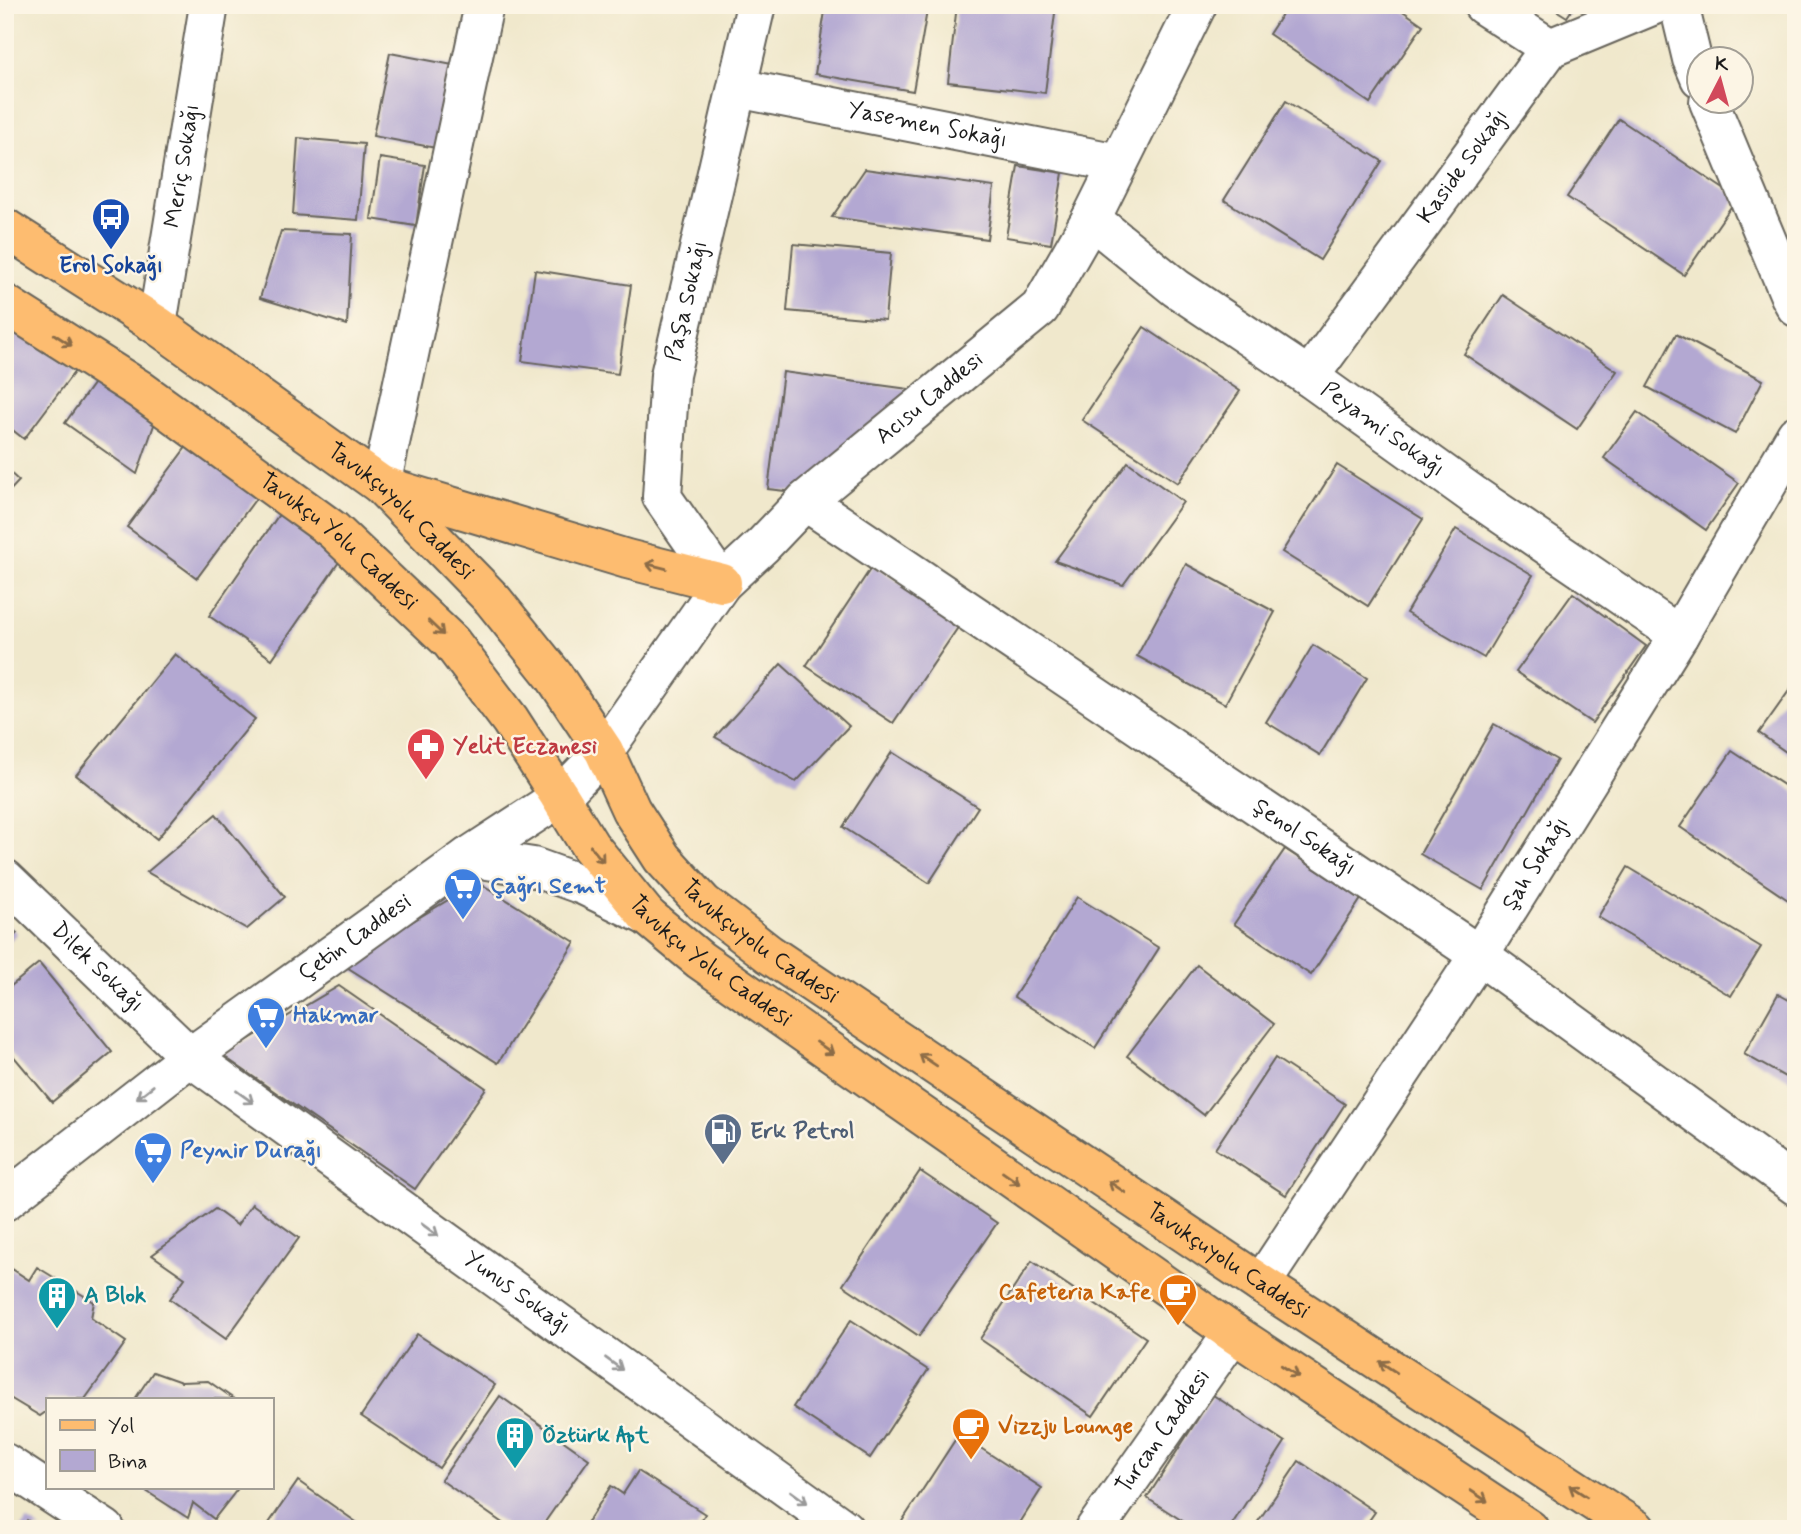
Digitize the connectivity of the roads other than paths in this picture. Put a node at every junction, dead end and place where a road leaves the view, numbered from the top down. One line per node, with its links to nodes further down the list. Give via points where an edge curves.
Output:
1 (209, 5): 18 (street, Meriç Sokağı)
2 (484, 5): 21 (street)
3 (756, 5): 10 (street, Paşa Sokağı)
4 (1197, 5): 12 (street, Acısu Caddesi)
5 (1483, 5): 9 (street)
6 (1654, 5): 9 (street)
7 (1679, 5): 8 (street)
8 (1689, 46)
9 (1550, 48): 19 (street, Kaside Sokağı)
10 (737, 88): 12 (street, Yasemen Sokağı); 23 (street, Paşa Sokağı, via 670,375 662,497)
11 (1716, 116): 15 (street)
12 (1118, 163): 13 (street, Acısu Caddesi)
13 (1091, 219): 19 (street, Peyami Sokağı, via 1176,288); 22 (street, Acısu Caddesi, via 1040,308)
14 (5, 228): 18 (main road, Tavukçuyolu Caddesi)
15 (1783, 243): 17 (street)
16 (5, 304): 26 (main road, Tavukçu Yolu Caddesi, one-way to 26, via 139,389 333,530 451,642 510,719)
17 (1796, 307)
18 (157, 325): 21 (main road, Tavukçuyolu Caddesi)
19 (1309, 377): 24 (street, Peyami Sokağı)
20 (1796, 435): 24 (street, Şah Sokağı)
21 (381, 485): 23 (main road, one-way to 21); 25 (main road, Tavukçuyolu Caddesi, via 494,600 554,676)
22 (805, 501): 23 (street, Acısu Caddesi); 30 (street, Şenol Sokağı)
23 (722, 583): 25 (street, Acısu Caddesi)
24 (1679, 635): 30 (street, Şah Sokağı)
25 (604, 751): 26 (street, Çetin Caddesi); 34 (main road, Tavukçuyolu Caddesi, one-way to 25, via 769,954 703,903 662,858 631,810)
26 (560, 797): 27 (street, Çetin Caddesi); 29 (main road, Tavukçu Yolu Caddesi, one-way to 29, via 590,846)
27 (468, 857): 29 (street, via 533,867); 31 (street, Çetin Caddesi)
28 (5, 879): 31 (street, Dilek Sokağı)
29 (648, 916): 35 (main road, Tavukçu Yolu Caddesi, one-way to 35, via 700,960)
30 (1479, 955): 32 (street, Şenol Sokağı); 34 (street, Şah Sokağı)
31 (190, 1057): 33 (street, Çetin Caddesi, one-way to 33); 38 (street, Yunus Sokağı, one-way to 38)
32 (1796, 1186)
33 (5, 1201)
34 (1261, 1284): 41 (main road, Tavukçuyolu Caddesi, one-way to 34)
35 (1233, 1333): 39 (street, Turcan Caddesi); 40 (main road, one-way to 40)
36 (5, 1463): 37 (street)
37 (105, 1529)
38 (844, 1529)
39 (1095, 1529)
40 (1529, 1529)
41 (1636, 1529)

